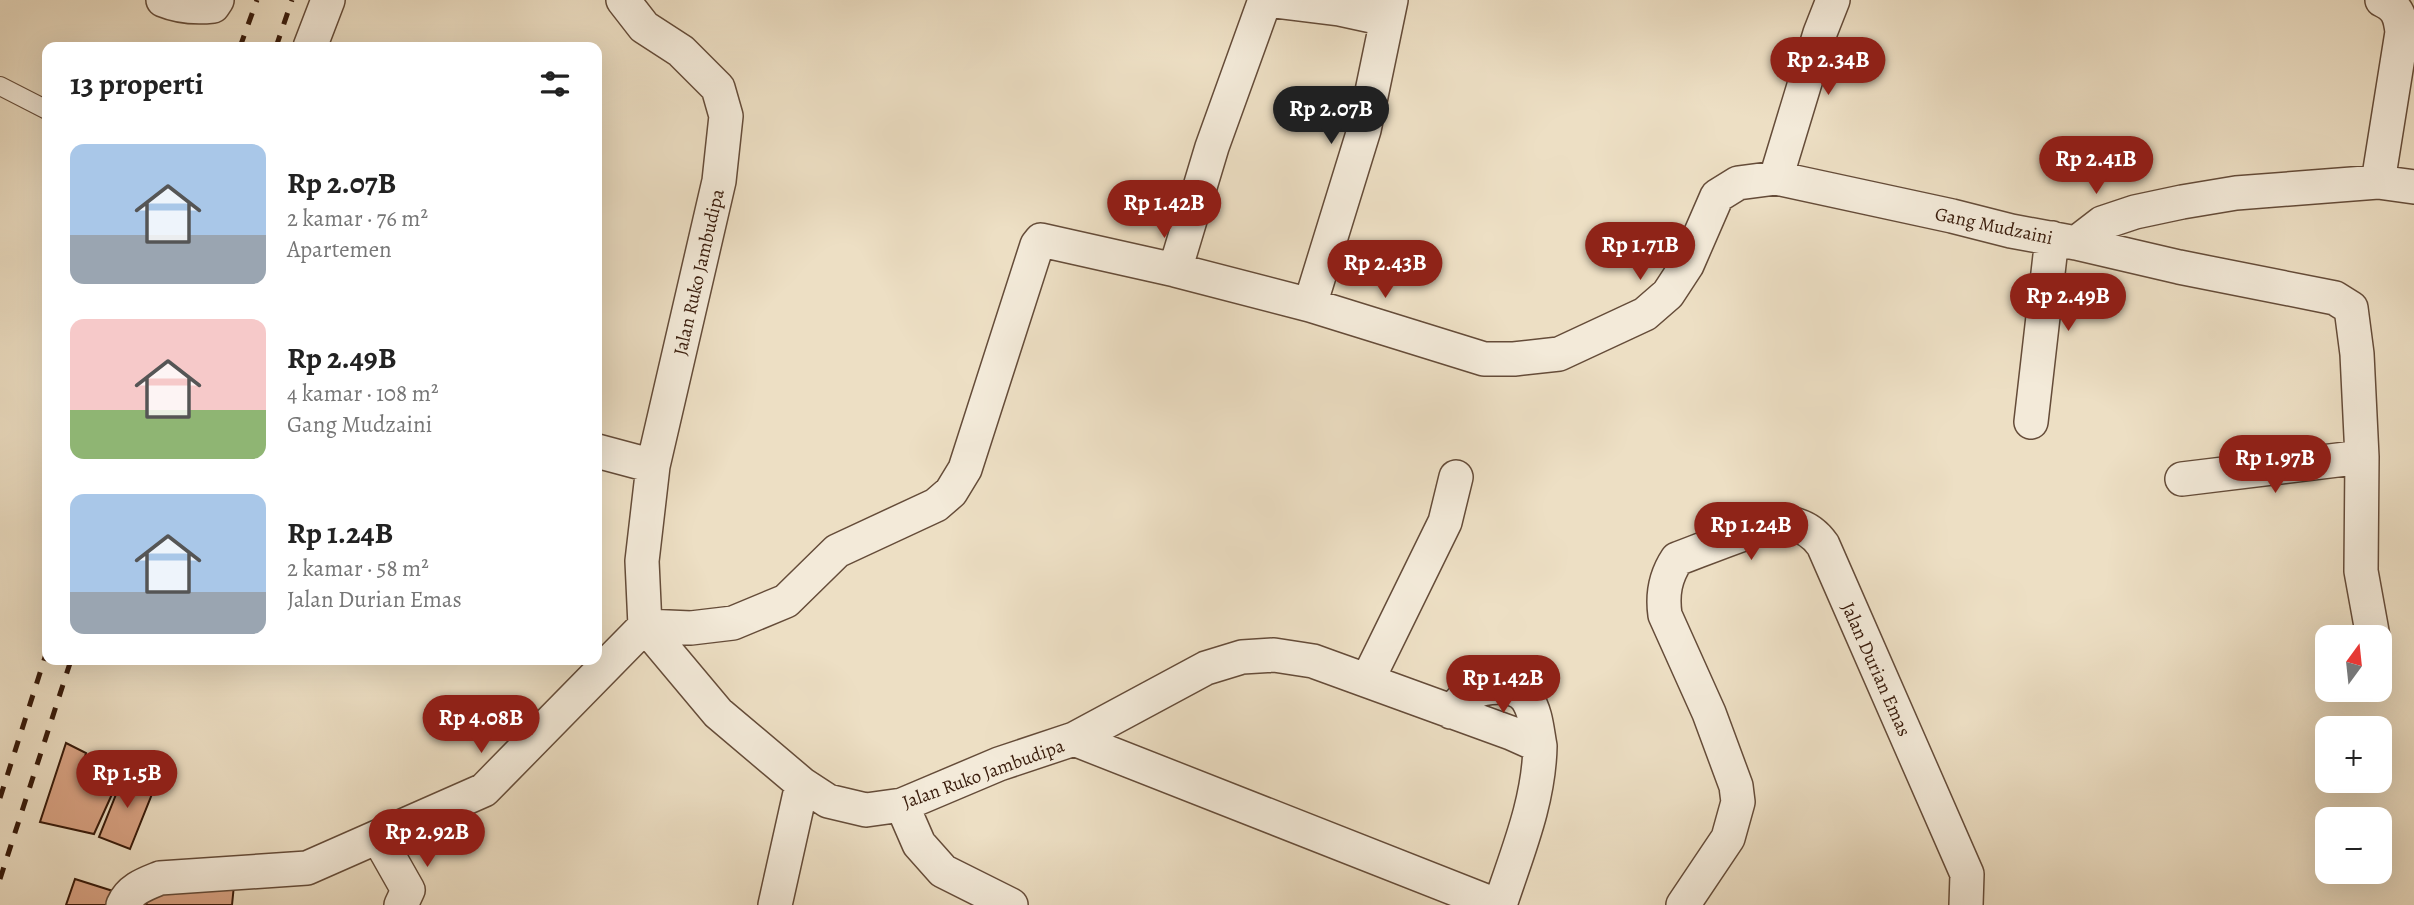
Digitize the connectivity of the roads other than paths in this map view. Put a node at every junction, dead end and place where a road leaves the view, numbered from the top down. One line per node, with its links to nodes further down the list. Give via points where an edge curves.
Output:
1 (163, 0): 2 (street, via 198,8 213,6)
2 (217, 0)
3 (328, 0): 9 (street)
4 (623, 0): 21 (street, Jalan Ruko Jambudipa, via 644,27 681,51 719,88 726,116 719,181)
5 (1266, 0): 8 (street); 16 (street, via 1212,147)
6 (1833, 0): 12 (street)
7 (2382, 0): 13 (street, via 2401,15 2402,32)
8 (1388, 10): 17 (street, via 1364,130)
9 (312, 42)
10 (0, 86): 11 (lane)
11 (42, 107)
12 (1776, 178): 15 (street, Gang Mudzaini); 17 (street, Gang Mudzaini, via 1738,183 1717,196 1687,265 1668,294 1645,314 1559,354 1484,359)
13 (2378, 182): 14 (street, Gang Mudzaini); 15 (street, Gang Mudzaini, via 2182,202 2135,212)
14 (2414, 187)
15 (2064, 241): 18 (street); 20 (street, via 2335,299 2351,308)
16 (1175, 270): 17 (street, Gang Mudzaini); 25 (street, Gang Mudzaini, via 1041,240 965,469 951,492 936,505 837,551 786,601 733,623 691,628)
17 (1310, 305)
18 (2031, 422)
19 (602, 452): 21 (street)
20 (2362, 457): 23 (street); 24 (street, via 2361,571)
21 (653, 466): 25 (street, Jalan Ruko Jambudipa, via 642,561)
22 (1456, 477): 26 (street, via 1446,522)
23 (2182, 479)
24 (2371, 625)
25 (645, 626): 28 (street, Jalan Ruko Jambudipa, via 718,713); 30 (street, via 484,790)
26 (1368, 679): 27 (street, via 1313,661 1274,655 1242,657 1206,668); 35 (street, via 1540,746 1532,808)
27 (1074, 739): 29 (street, Jalan Ruko Jambudipa, via 999,764); 35 (street, Jalan Ruko Jambudipa)
28 (802, 784): 29 (street, Jalan Ruko Jambudipa, via 828,801 866,810); 33 (street)
29 (902, 805): 34 (street, via 919,844 943,871)
30 (378, 837): 31 (street); 32 (street, via 307,868 160,878 140,886)
31 (411, 900)
32 (123, 905)
33 (775, 905)
34 (1011, 905)
35 (1498, 905)
36 (1683, 905): 37 (street, Jalan Durian Emas, via 1728,838 1738,802 1709,713 1665,615 1667,580 1677,559 1784,523 1806,528 1823,545 1967,874)
37 (1966, 905)

